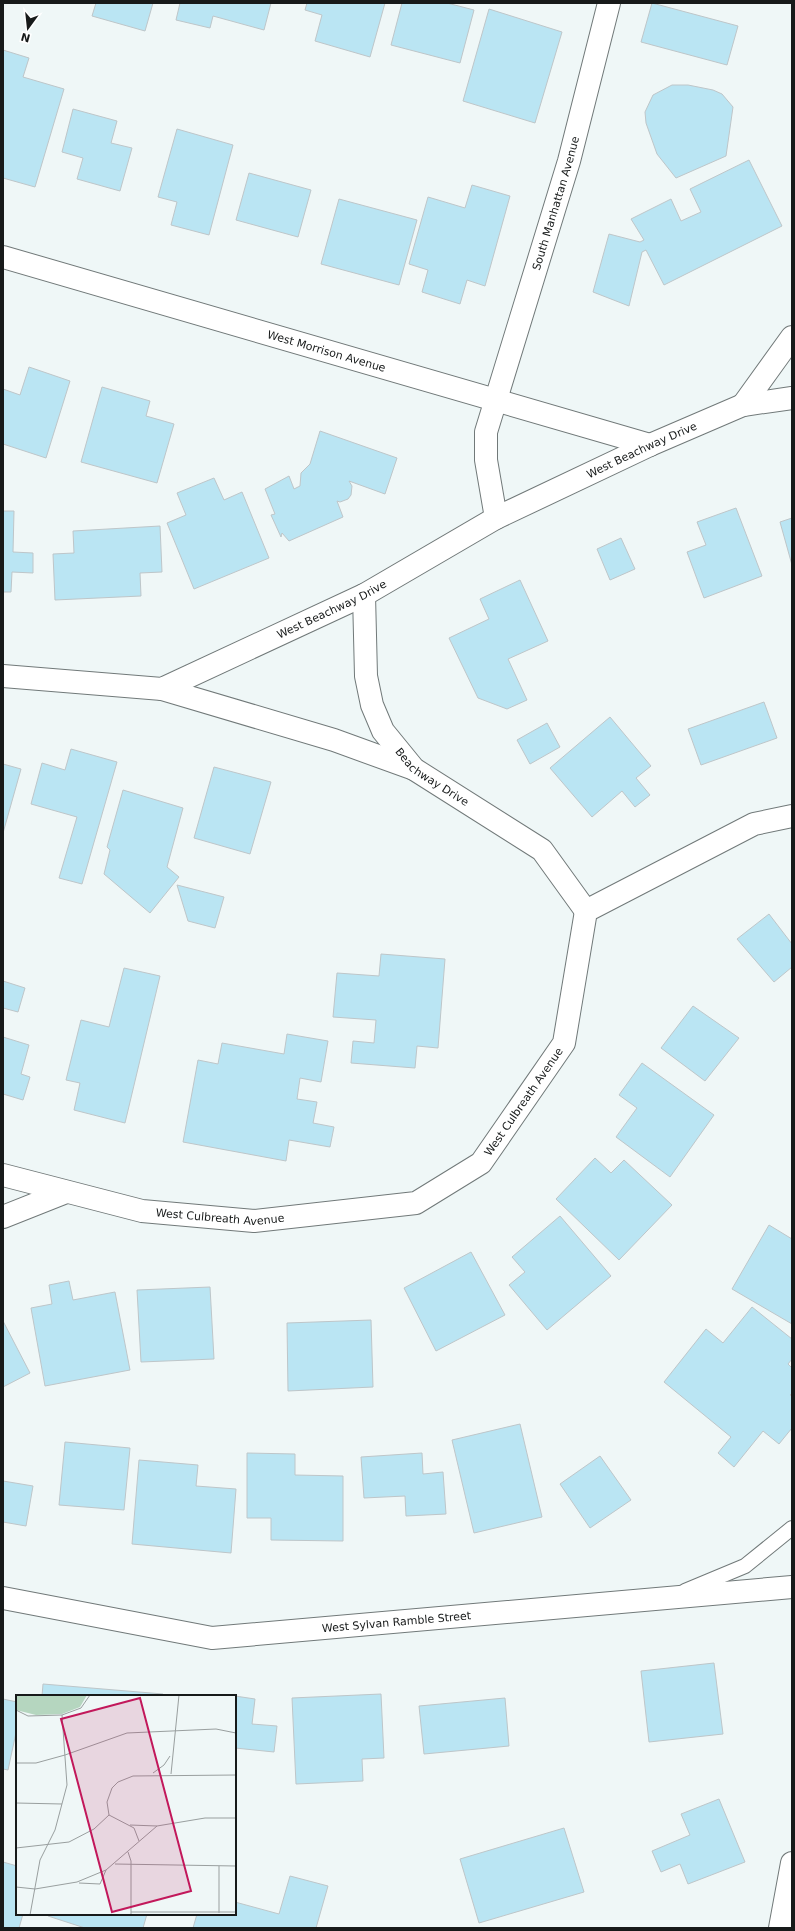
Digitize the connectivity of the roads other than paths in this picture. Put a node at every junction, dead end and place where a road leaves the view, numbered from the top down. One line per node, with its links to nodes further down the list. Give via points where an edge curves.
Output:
1 (610, 3): 5 (street, South Manhattan Avenue, via 569,161)
2 (3, 257): 5 (street, West Morrison Avenue)
3 (792, 338): 6 (street)
4 (792, 398): 6 (street, West Beachway Drive)
5 (497, 401): 7 (street, West Morrison Avenue); 8 (street, via 486,432 486,460)
6 (743, 405): 7 (street, West Beachway Drive)
7 (650, 445): 8 (street, West Beachway Drive)
8 (496, 518): 9 (street, West Beachway Drive)
9 (364, 595): 11 (street, West Beachway Drive); 12 (street, Beachway Drive, via 366,676 372,706 383,731)
10 (3, 676): 11 (street, West Beachway Drive)
11 (162, 689): 12 (street, West Beachway Drive, via 334,740)
12 (414, 769): 14 (street, Beachway Drive, via 542,850)
13 (792, 816): 14 (street, via 754,824)
14 (586, 911): 16 (street, West Culbreath Avenue, via 564,1043 482,1163 416,1203 254,1222 142,1211)
15 (3, 1175): 16 (street, West Culbreath Avenue)
16 (66, 1192): 17 (street)
17 (3, 1217)
18 (792, 1528): 21 (lane, via 745,1566)
19 (792, 1587): 21 (street, West Sylvan Ramble Street)
20 (3, 1598): 21 (street, West Sylvan Ramble Street, via 212,1638)
21 (670, 1598)
22 (792, 1863): 23 (street)
23 (780, 1928)

